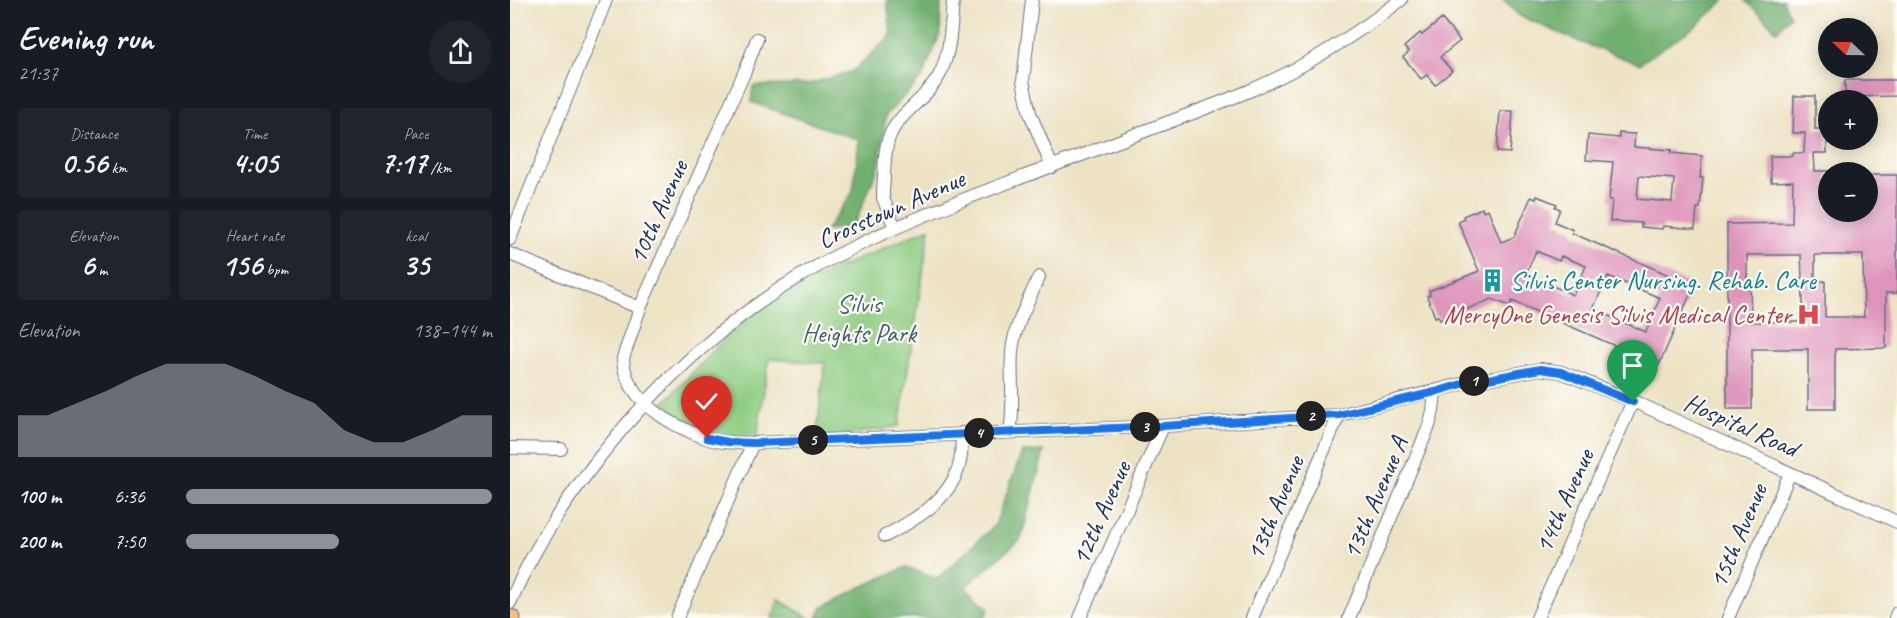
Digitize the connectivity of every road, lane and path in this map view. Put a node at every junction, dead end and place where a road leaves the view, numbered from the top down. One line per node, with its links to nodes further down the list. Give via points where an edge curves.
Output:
1 (606, 0): 8 (street)
2 (953, 0): 7 (street, via 948,51 941,72 889,138 883,198)
3 (1032, 0): 6 (street, via 1023,81 1030,113)
4 (1401, 0): 6 (street, Crosstown Avenue, via 1349,38 1268,82)
5 (757, 39): 11 (street, 10th Avenue)
6 (1052, 167): 7 (street, Crosstown Avenue)
7 (895, 228): 13 (street, Crosstown Avenue, via 818,265 758,303 700,348)
8 (510, 240)
9 (510, 254): 11 (street)
10 (1039, 277): 17 (street, via 1014,340)
11 (640, 308): 13 (street, 10th Avenue, via 623,366 633,389)
12 (1435, 392): 14 (street, Hospital Road, via 1540,369 1561,372); 15 (street, Hospital Road); 30 (street, 13th Avenue A, via 1429,426)
13 (645, 402): 19 (street, Hospital Road, via 674,424 707,438); 25 (street, Crosstown Avenue, via 563,506 535,550)
14 (1633, 402): 22 (street, Hospital Road); 31 (street, 14th Avenue)
15 (1339, 415): 16 (street, Hospital Road); 29 (street, 13th Avenue)
16 (1163, 426): 17 (street, Hospital Road); 28 (street, 12th Avenue)
17 (1010, 432): 18 (street, Hospital Road)
18 (962, 433): 19 (street, Hospital Road); 24 (street, via 959,467 945,491 926,512)
19 (753, 443): 27 (street)
20 (510, 448): 21 (street)
21 (561, 449)
22 (1790, 472): 23 (street, Hospital Road); 32 (street, 15th Avenue)
23 (1897, 522)
24 (885, 536)
25 (510, 603)
26 (1897, 613): 33 (street)
27 (677, 618)
28 (1080, 618)
29 (1252, 618)
30 (1349, 618)
31 (1537, 618)
32 (1728, 618)
33 (1895, 618)

